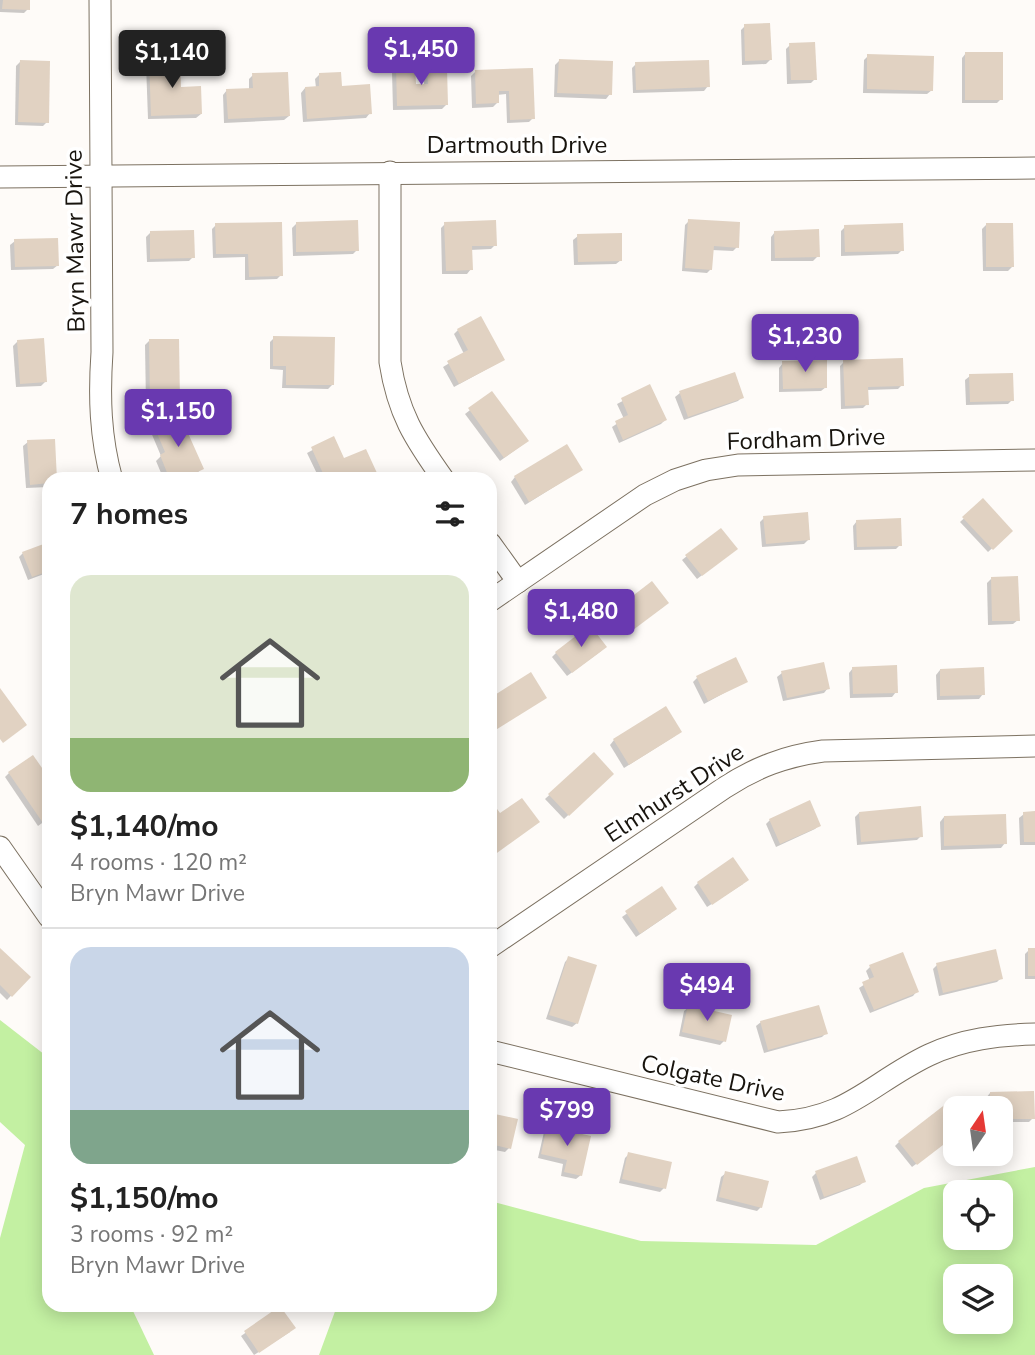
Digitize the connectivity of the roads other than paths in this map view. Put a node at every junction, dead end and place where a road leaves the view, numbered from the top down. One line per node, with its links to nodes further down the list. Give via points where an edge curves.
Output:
1 (100, 0): 4 (street, Bryn Mawr Drive)
2 (1035, 168): 3 (street, Dartmouth Drive)
3 (390, 172): 4 (street, Dartmouth Drive); 8 (street, via 390,362 406,421)
4 (101, 176): 5 (street, Dartmouth Drive); 7 (street, Bryn Mawr Drive, via 100,393)
5 (0, 177)
6 (1035, 460): 10 (street, Fordham Drive, via 738,465 706,470 645,495)
7 (110, 472)
8 (439, 472)
9 (497, 553): 10 (street)
10 (518, 582): 11 (street, Fordham Drive)
11 (497, 596)
12 (1035, 746): 15 (street, Elmhurst Drive, via 823,751 771,762 724,788)
13 (0, 846): 14 (street)
14 (42, 907)
15 (497, 942)
16 (1035, 1034): 17 (street, Colgate Drive, via 961,1043 930,1054 842,1108 819,1117 778,1122)
17 (497, 1053)

